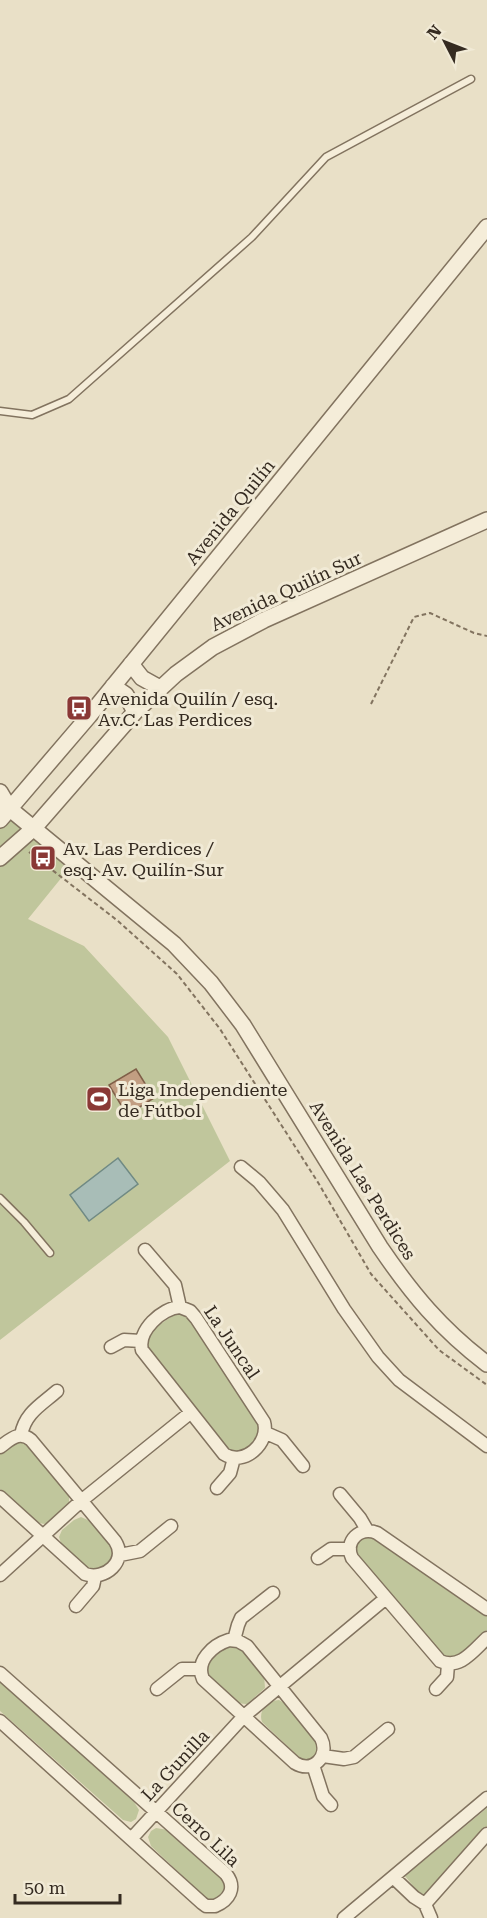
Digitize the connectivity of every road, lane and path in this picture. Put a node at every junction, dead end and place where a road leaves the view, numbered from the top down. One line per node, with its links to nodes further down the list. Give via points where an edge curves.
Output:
1 (471, 80): 3 (lane, via 326,157 252,237 69,399 32,416)
2 (487, 227): 6 (street, Avenida Quilín)
3 (0, 411)
4 (487, 520): 8 (street, Avenida Quilín Sur, via 235,634 192,661)
5 (487, 636): 9 (path, via 430,613 414,617)
6 (131, 664): 7 (street, Avenida Quilín); 8 (street, via 142,678)
7 (113, 686): 10 (street, via 126,695); 12 (street, Avenida Quilín)
8 (160, 688): 10 (street, Avenida Quilín Sur)
9 (371, 704)
10 (135, 712): 13 (street, Avenida Quilín Sur)
11 (0, 792): 12 (street, Avenida Las Perdices)
12 (3, 812): 13 (street, Avenida Las Perdices)
13 (34, 828): 14 (street, Avenida Quilín Sur); 23 (street, Avenida Las Perdices, via 174,944 212,983 243,1025 402,1279 459,1343)
14 (17, 844): 15 (street, Avenida Quilín Sur); 24 (path, via 118,921 177,974 220,1029 371,1274 439,1350)
15 (0, 858)
16 (242, 1167): 29 (street, via 283,1210 378,1357 399,1380)
17 (0, 1198): 19 (lane)
18 (145, 1250): 20 (street, via 175,1286)
19 (50, 1253)
20 (180, 1307): 21 (street, La Juncal, via 167,1311 149,1325); 27 (street, La Juncal, via 196,1318 264,1422)
21 (141, 1341): 22 (street, via 124,1340); 26 (street, via 145,1356)
22 (111, 1347)
23 (487, 1364)
24 (487, 1385)
25 (57, 1391): 28 (street, via 28,1416)
26 (190, 1413): 31 (street, via 220,1450); 36 (street)
27 (266, 1433): 31 (street, via 256,1449); 32 (street, via 282,1440)
28 (21, 1435): 30 (street); 36 (street, via 31,1440)
29 (487, 1446)
30 (0, 1447)
31 (234, 1458): 33 (street, via 230,1473)
32 (303, 1466)
33 (217, 1488)
34 (340, 1494): 38 (street)
35 (0, 1497): 39 (street)
36 (81, 1501): 39 (street); 41 (street, via 115,1541)
37 (171, 1526): 41 (street, via 140,1551)
38 (367, 1530): 40 (street, via 355,1536); 48 (street)
39 (42, 1536): 43 (street); 44 (street, via 81,1572)
40 (350, 1549): 42 (street, via 331,1550); 46 (street, via 352,1558)
41 (120, 1555): 44 (street, via 106,1573)
42 (318, 1558)
43 (0, 1575)
44 (95, 1577): 47 (street, via 93,1586)
45 (273, 1593): 50 (street, via 241,1618)
46 (386, 1598): 51 (street, via 436,1658); 54 (street, La Gunilla)
47 (76, 1606)
48 (487, 1609)
49 (487, 1638): 51 (street, via 460,1662)
50 (234, 1640): 52 (street, via 219,1644 204,1657); 54 (street, via 247,1646)
51 (448, 1664): 56 (street, via 447,1677)
52 (200, 1669): 55 (street, via 182,1669); 57 (street, via 206,1683)
53 (0, 1672): 63 (street, Cerro Lila)
54 (279, 1686): 57 (street, La Gunilla); 60 (street, via 321,1738 324,1747)
55 (157, 1689)
56 (436, 1689)
57 (244, 1716): 60 (street, via 295,1763 303,1767); 63 (street, La Gunilla)
58 (0, 1721): 65 (street, Cerro Lila)
59 (388, 1729): 60 (street, via 354,1757)
60 (318, 1760): 62 (street, via 323,1796)
61 (487, 1798): 66 (street)
62 (332, 1805)
63 (156, 1812): 65 (street, La Gunilla); 65 (street, Cerro Lila, via 226,1874 232,1884 229,1896 219,1905 206,1906)
64 (487, 1834): 67 (street)
65 (132, 1838)
66 (394, 1878): 67 (street); 68 (street)
67 (425, 1904): 69 (street)
68 (344, 1918)
69 (431, 1918)

